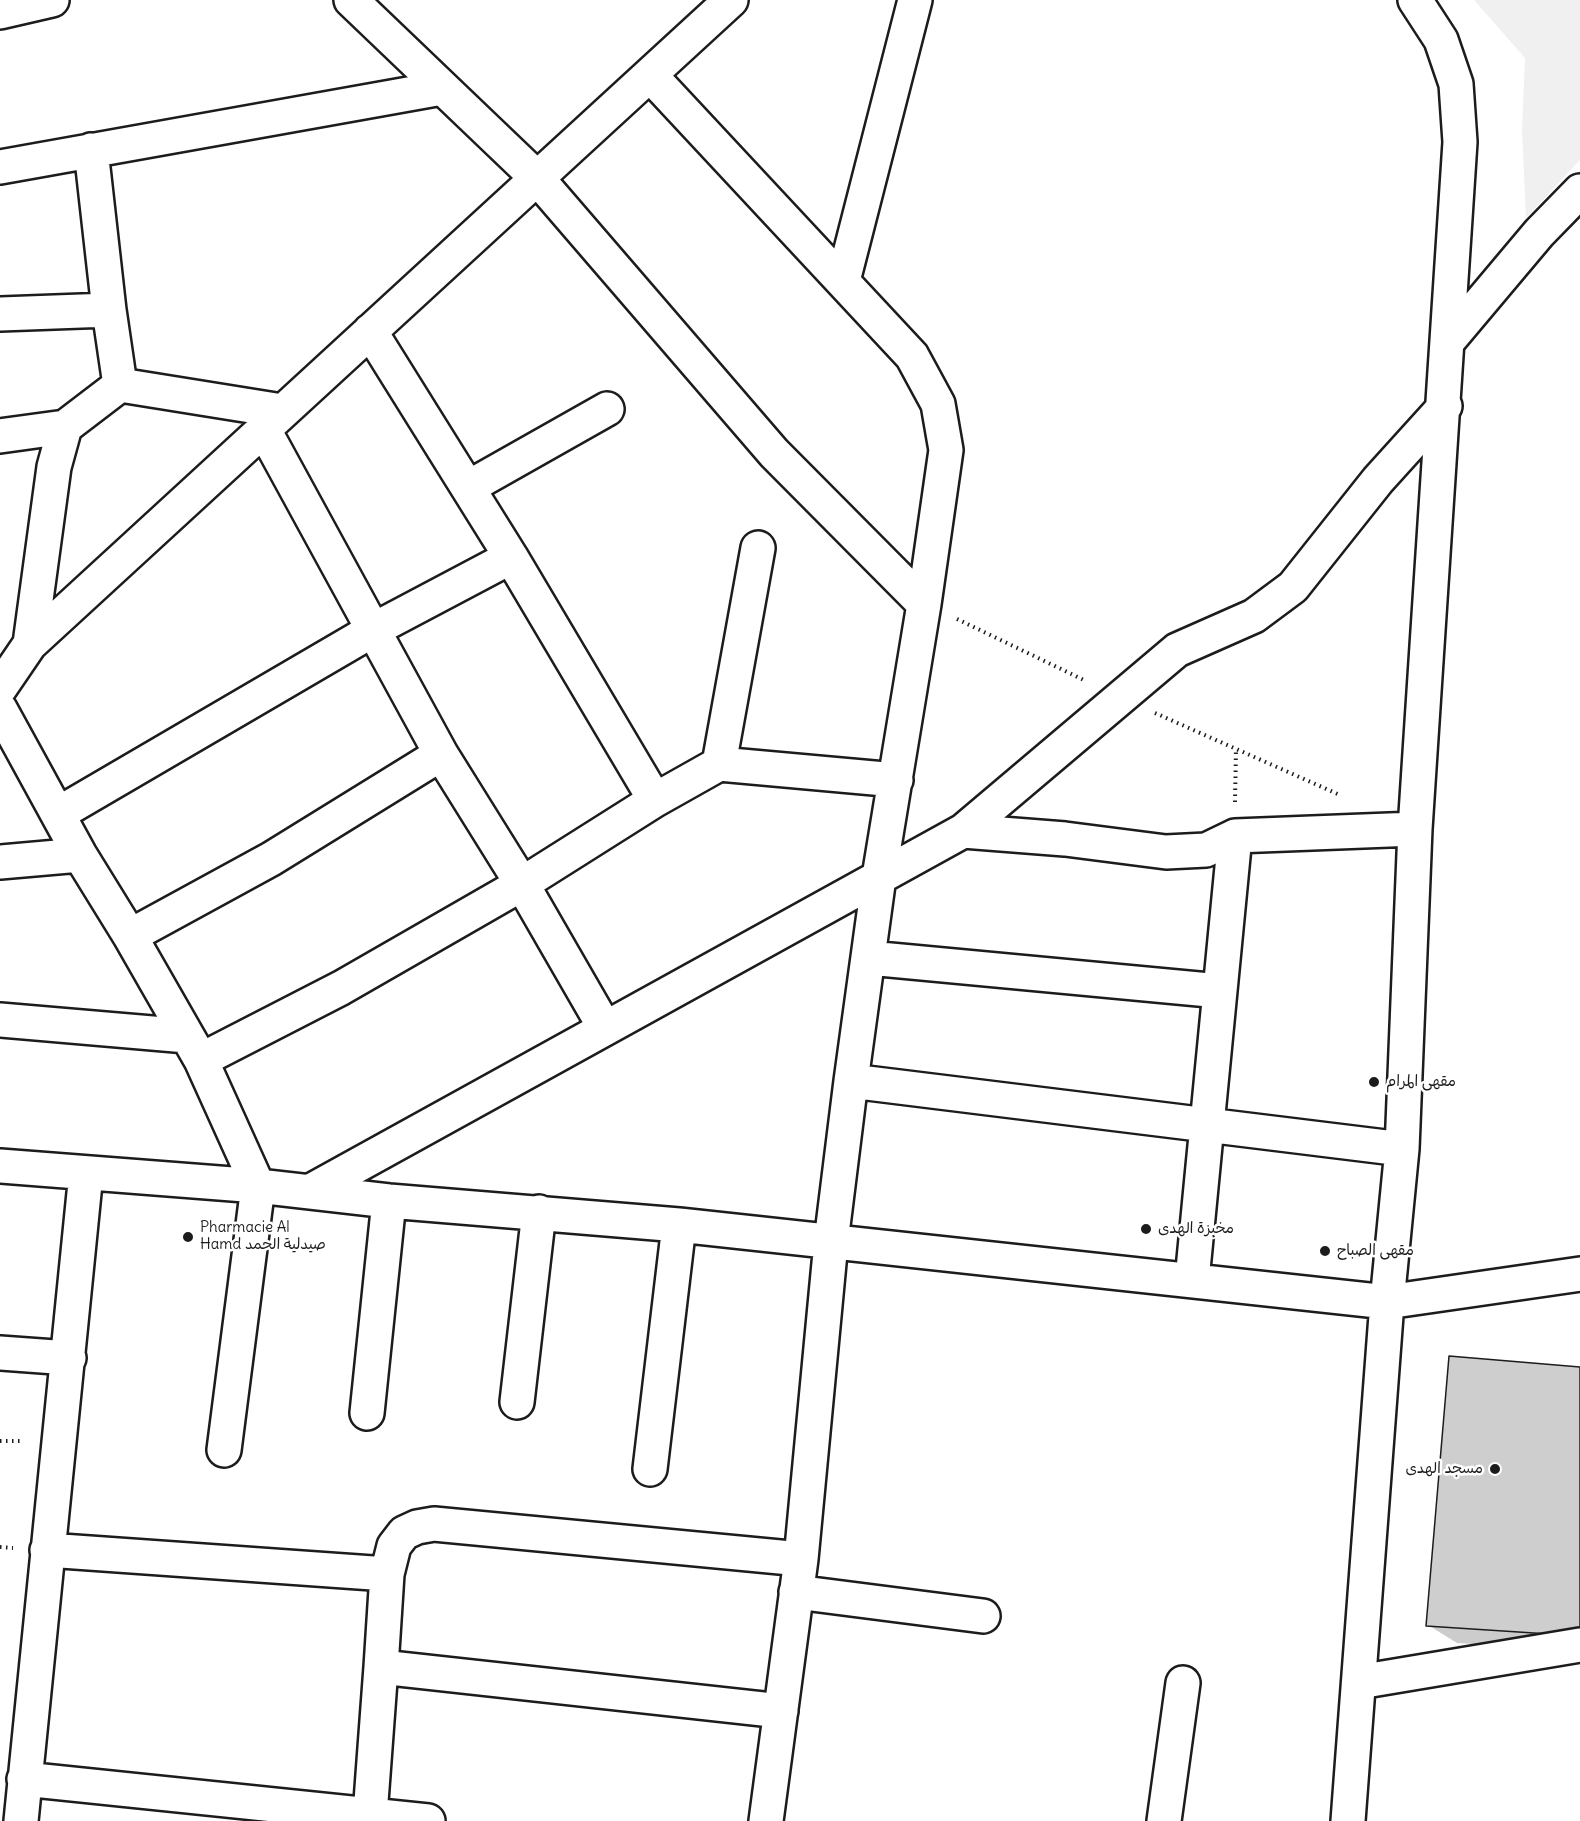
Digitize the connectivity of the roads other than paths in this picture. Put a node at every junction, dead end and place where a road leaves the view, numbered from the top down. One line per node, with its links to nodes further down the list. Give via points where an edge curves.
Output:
1 (52, 0): 6 (street)
2 (351, 0): 8 (street)
3 (731, 0): 7 (street)
4 (915, 0): 13 (street)
5 (1415, 0): 17 (street, via 1441,40 1456,84 1460,142)
6 (0, 12)
7 (650, 75): 11 (street); 13 (street)
8 (442, 88): 9 (street); 11 (street)
9 (91, 150): 10 (street); 14 (street)
10 (0, 167)
11 (537, 178): 16 (street); 27 (street, via 774,453)
12 (1580, 190): 17 (street)
13 (843, 281): 27 (street, via 912,356 938,404 946,450)
14 (109, 310): 15 (street); 18 (street)
15 (0, 314)
16 (370, 331): 21 (street); 24 (street)
17 (1449, 340): 19 (street)
18 (120, 385): 21 (street); 22 (street)
19 (1445, 406): 37 (street); 38 (street, via 1378,480 1293,587 1254,616 1177,650)
20 (607, 409): 24 (street)
21 (273, 420): 28 (street); 29 (street)
22 (65, 427): 23 (street); 29 (street, via 54,466)
23 (0, 436)
24 (469, 487): 26 (street)
25 (758, 548): 33 (street)
26 (511, 557): 28 (street); 35 (street)
27 (924, 604): 34 (street)
28 (373, 630): 32 (street); 36 (street)
29 (30, 644): 30 (street)
30 (0, 688)
31 (0, 709): 36 (street)
32 (441, 754): 43 (street); 44 (street, via 271,859)
33 (719, 764): 34 (street); 35 (street)
34 (896, 780): 42 (street)
35 (655, 800): 43 (street)
36 (58, 814): 40 (street)
37 (1415, 829): 39 (street); 52 (street)
38 (963, 831): 39 (street, via 1166,852 1206,849); 42 (street)
39 (1235, 836): 46 (street)
40 (80, 855): 41 (street); 44 (street)
41 (0, 862)
42 (879, 877): 45 (street); 48 (street)
43 (522, 885): 48 (street); 49 (street, via 341,988)
44 (130, 936): 49 (street)
45 (869, 958): 46 (street); 50 (street)
46 (1220, 991): 51 (street)
47 (0, 1020): 49 (street)
48 (605, 1028): 56 (street)
49 (194, 1048): 55 (street)
50 (851, 1082): 51 (street); 60 (street)
51 (1208, 1125): 52 (street); 62 (street)
52 (1402, 1149): 63 (street)
53 (0, 1166): 54 (street)
54 (86, 1173): 55 (street); 65 (street)
55 (258, 1186): 56 (street); 68 (street)
56 (309, 1192): 57 (street)
57 (389, 1201): 58 (street); 67 (street)
58 (539, 1212): 59 (street); 66 (street)
59 (679, 1225): 60 (street); 69 (street)
60 (831, 1242): 62 (street); 71 (street)
61 (1580, 1274): 63 (street)
62 (1192, 1280): 63 (street)
63 (1387, 1302): 77 (street)
64 (0, 1353): 65 (street)
65 (69, 1358): 70 (street)
66 (517, 1402)
67 (367, 1413)
68 (224, 1450)
69 (650, 1469)
70 (47, 1550): 72 (street); 80 (street)
71 (801, 1559): 72 (street, via 434,1524 404,1533 394,1546); 73 (street)
72 (387, 1574): 76 (street)
73 (796, 1592): 74 (street); 79 (street)
74 (983, 1616)
75 (1580, 1645): 77 (street)
76 (381, 1667): 79 (street); 81 (street)
77 (1359, 1682): 85 (street)
78 (1183, 1683): 84 (street)
79 (781, 1711): 83 (street)
80 (24, 1779): 81 (street); 82 (street)
81 (399, 1819)
82 (21, 1821)
83 (766, 1821)
84 (1164, 1821)
85 (1348, 1821)

